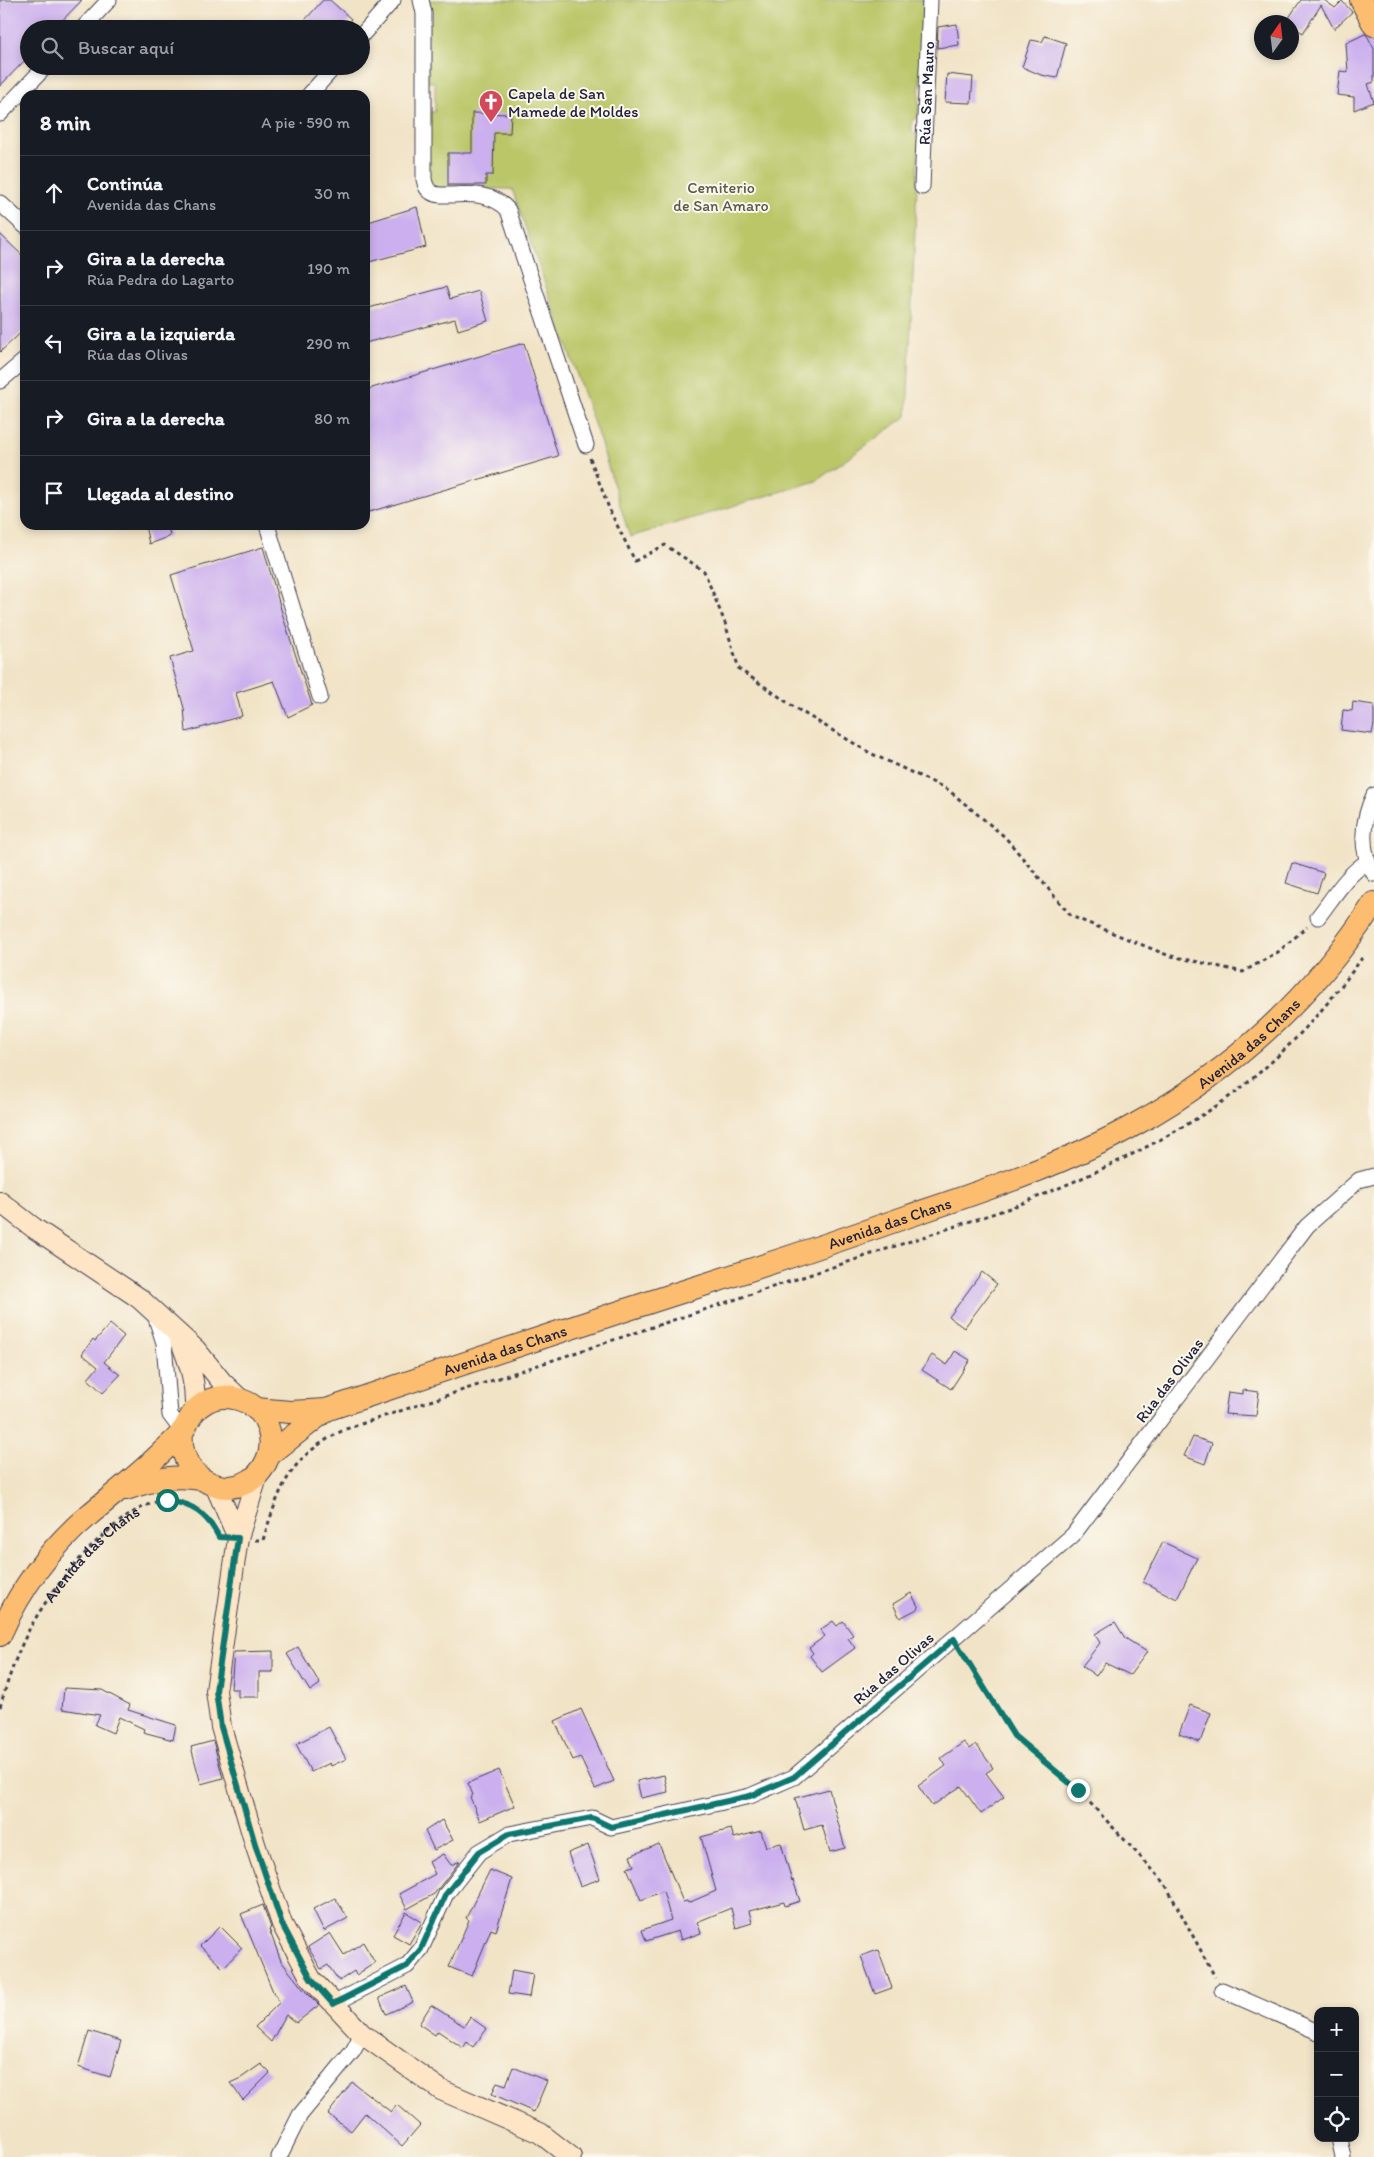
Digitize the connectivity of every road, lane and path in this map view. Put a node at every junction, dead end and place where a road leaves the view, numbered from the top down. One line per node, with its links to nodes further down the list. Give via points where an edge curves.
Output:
1 (109, 0): 6 (street)
2 (393, 0): 8 (street)
3 (421, 0): 20 (street, via 424,13 426,187 431,193 440,195 479,194 502,203 508,210)
4 (930, 0): 15 (street, Rúa San Mauro)
5 (1361, 0): 7 (main road)
6 (90, 20)
7 (1374, 25)
8 (370, 26)
9 (37, 75): 11 (street)
10 (327, 75): 12 (street)
11 (23, 90)
12 (313, 90)
13 (20, 93): 14 (street)
14 (0, 114)
15 (922, 187)
16 (0, 203): 17 (street)
17 (20, 221)
18 (20, 364): 19 (street)
19 (0, 381)
20 (586, 445): 26 (path, via 610,511 635,561 665,545 704,572 739,669 797,709 870,752 947,789 1005,837 1072,916 1167,955 1243,972 1278,952)
21 (269, 530): 22 (street)
22 (320, 697)
23 (1374, 795): 24 (street, via 1364,828 1364,848)
24 (1370, 868): 26 (street, via 1356,869)
25 (1374, 903): 33 (main road, Avenida das Chans, via 1327,968 1269,1029 1184,1095 1099,1143 1019,1178 945,1204)
26 (1318, 917)
27 (1374, 1176): 41 (street, Rúa das Olivas, via 1359,1180 1307,1226 1073,1535)
28 (0, 1202): 29 (street)
29 (154, 1311): 30 (street); 34 (street, via 164,1343 170,1415)
30 (177, 1334): 31 (street); 32 (street, via 191,1367)
31 (248, 1405): 32 (main road, Avenida das Chans, via 220,1398 207,1401); 33 (main road, Avenida das Chans, via 290,1412); 35 (main road, via 263,1416 270,1430 271,1446)
32 (195, 1410): 34 (main road, Avenida das Chans)
33 (326, 1410): 35 (main road, Avenida das Chans)
34 (182, 1431): 36 (main road, via 183,1454 190,1468); 37 (main road, Avenida das Chans)
35 (263, 1464): 36 (main road, Avenida das Chans, via 245,1483 230,1487); 39 (street)
36 (208, 1482): 37 (main road, Avenida das Chans, via 182,1476); 39 (street)
37 (121, 1490): 40 (main road, Avenida das Chans, via 60,1542 22,1592)
38 (212, 1523): 42 (path, Avenida das Chans, via 184,1502 167,1500 140,1508 110,1530 83,1554 42,1607 26,1635)
39 (238, 1538): 44 (street, via 216,1691 221,1727 282,1924 311,1979)
40 (0, 1635)
41 (954, 1639): 43 (path, via 1014,1736 1078,1790 1164,1882); 44 (street, Rúa das Olivas, via 794,1777 750,1796 611,1827 592,1818 509,1834 479,1852 446,1894 421,1949 407,1966)
42 (0, 1707)
43 (1222, 1990): 45 (street)
44 (333, 2004): 46 (street)
45 (1314, 2030)
46 (362, 2034): 48 (street, via 353,2051 300,2115); 49 (street, via 440,2090 540,2133)
47 (1340, 2142): 50 (street)
48 (279, 2157)
49 (571, 2157)
50 (1343, 2157)

